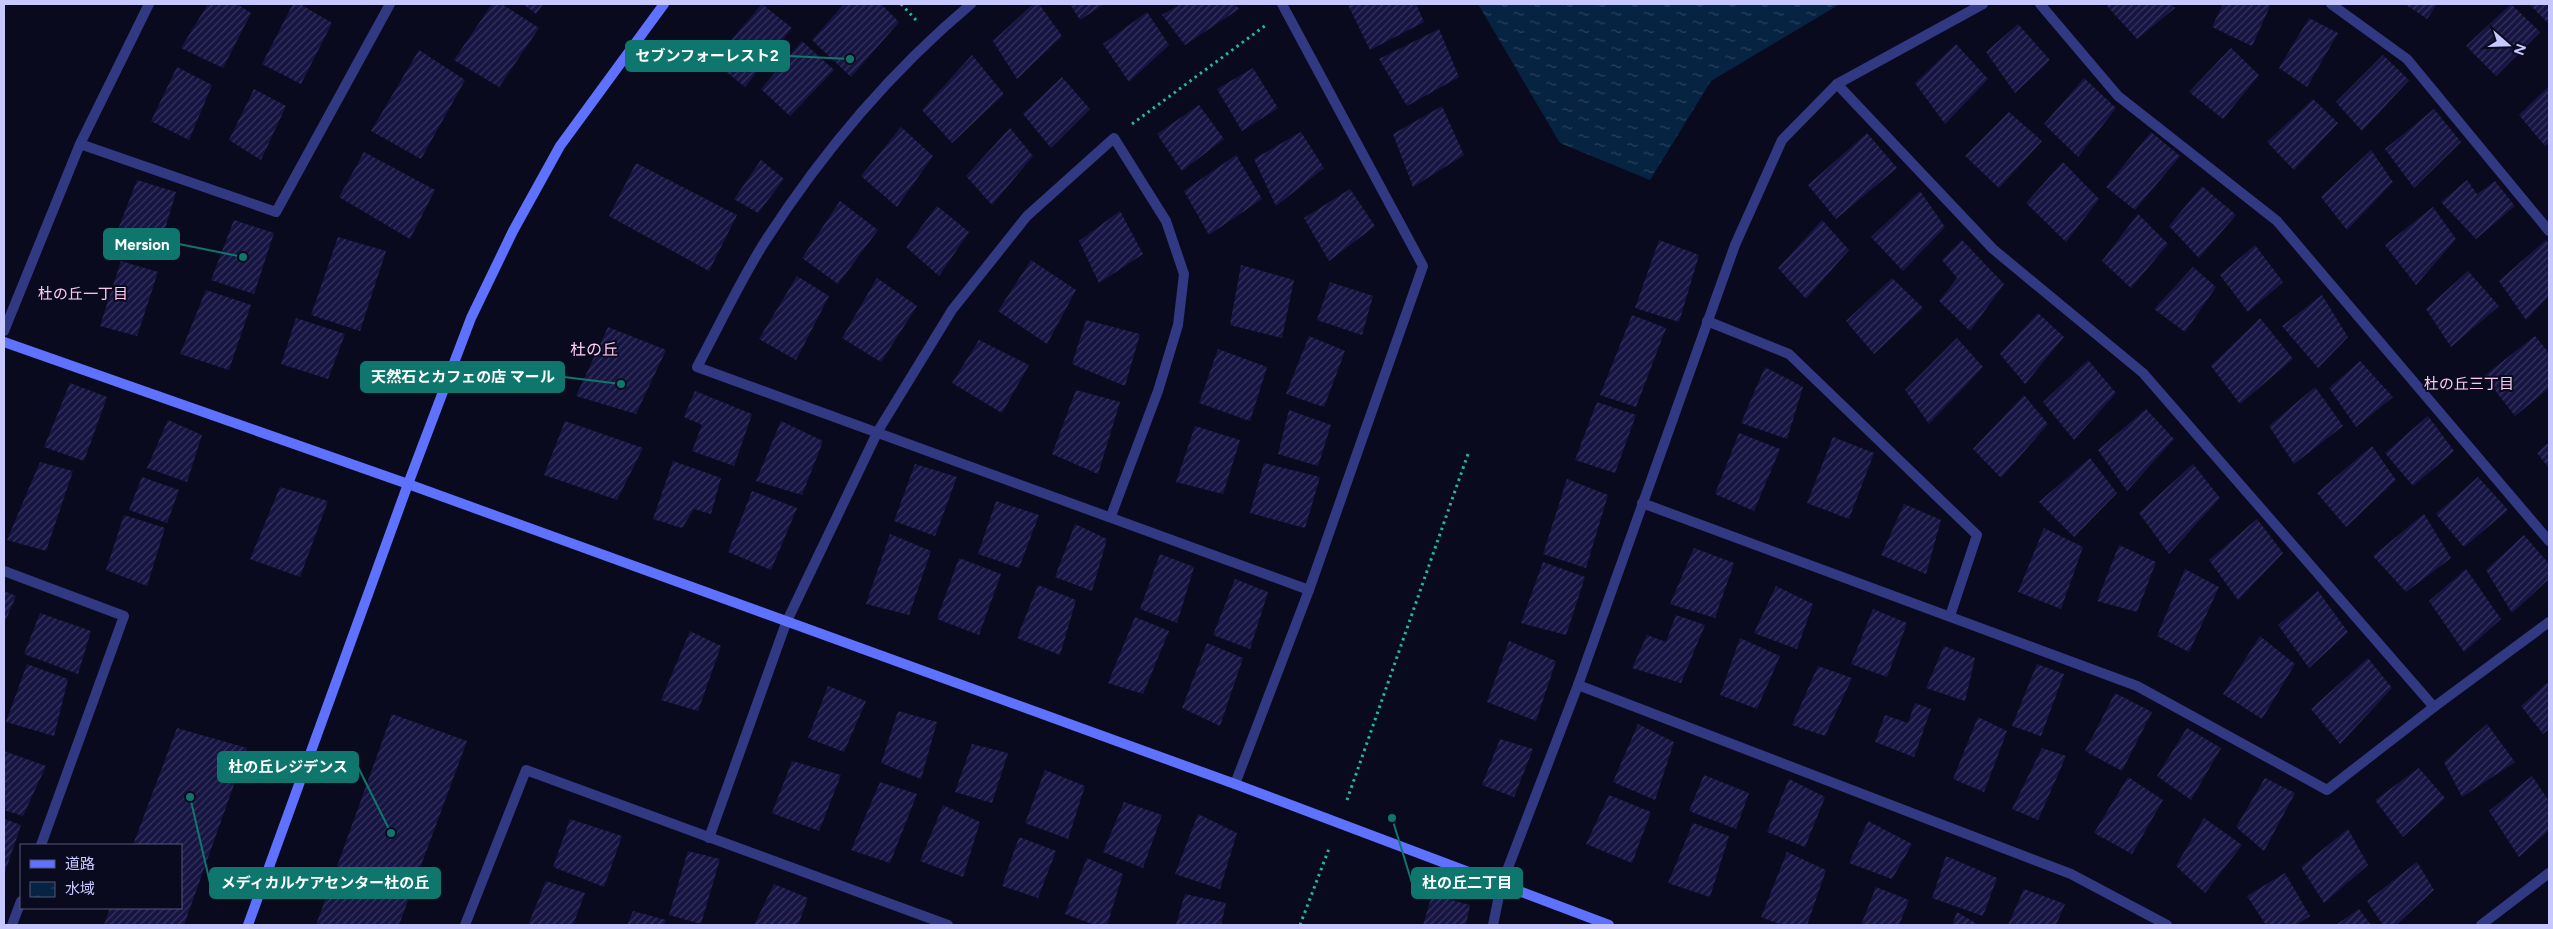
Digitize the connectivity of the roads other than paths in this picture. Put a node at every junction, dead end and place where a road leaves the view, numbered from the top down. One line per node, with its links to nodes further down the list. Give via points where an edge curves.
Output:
1 (149, 4): 10 (street)
2 (390, 4): 10 (street, via 276,212)
3 (664, 4): 16 (street, via 560,146 513,231 471,318)
4 (971, 4): 15 (street, via 925,44 843,132 763,244 697,367)
5 (1983, 4): 9 (street)
6 (2040, 4): 19 (street, via 2118,96 2277,221)
7 (2331, 4): 11 (street, via 2408,60)
8 (1284, 7): 21 (street, via 1423,266)
9 (1836, 84): 12 (street, via 1782,140 1735,245); 26 (street, via 1993,249 2143,373)
10 (80, 144): 13 (street)
11 (2549, 231)
12 (1707, 321): 17 (street); 22 (street, via 1789,354 1978,536)
13 (4, 331)
14 (4, 342): 16 (street)
15 (878, 431): 18 (street); 18 (street, via 952,310 1027,216 1114,138 1166,222 1184,274 1178,325 1161,382); 24 (street)
16 (408, 484): 24 (street); 34 (street)
17 (1642, 503): 22 (street); 25 (street)
18 (1111, 516): 21 (street)
19 (2549, 541)
20 (4, 571): 29 (street, via 124,616)
21 (1309, 590): 27 (street)
22 (1950, 616): 26 (street, via 2137,686 2327,790)
23 (2549, 622): 26 (street)
24 (786, 623): 27 (street); 28 (street)
25 (1578, 685): 31 (street); 39 (street, via 2071,874)
26 (2434, 707)
27 (1235, 784): 31 (street)
28 (709, 838): 35 (street, via 526,770); 36 (street)
29 (41, 844)
30 (2549, 873): 40 (street)
31 (1501, 886): 37 (street); 38 (street)
32 (20, 903): 33 (street)
33 (12, 925)
34 (248, 925)
35 (465, 925)
36 (948, 925)
37 (1493, 925)
38 (1609, 925)
39 (2167, 925)
40 (2481, 925)

